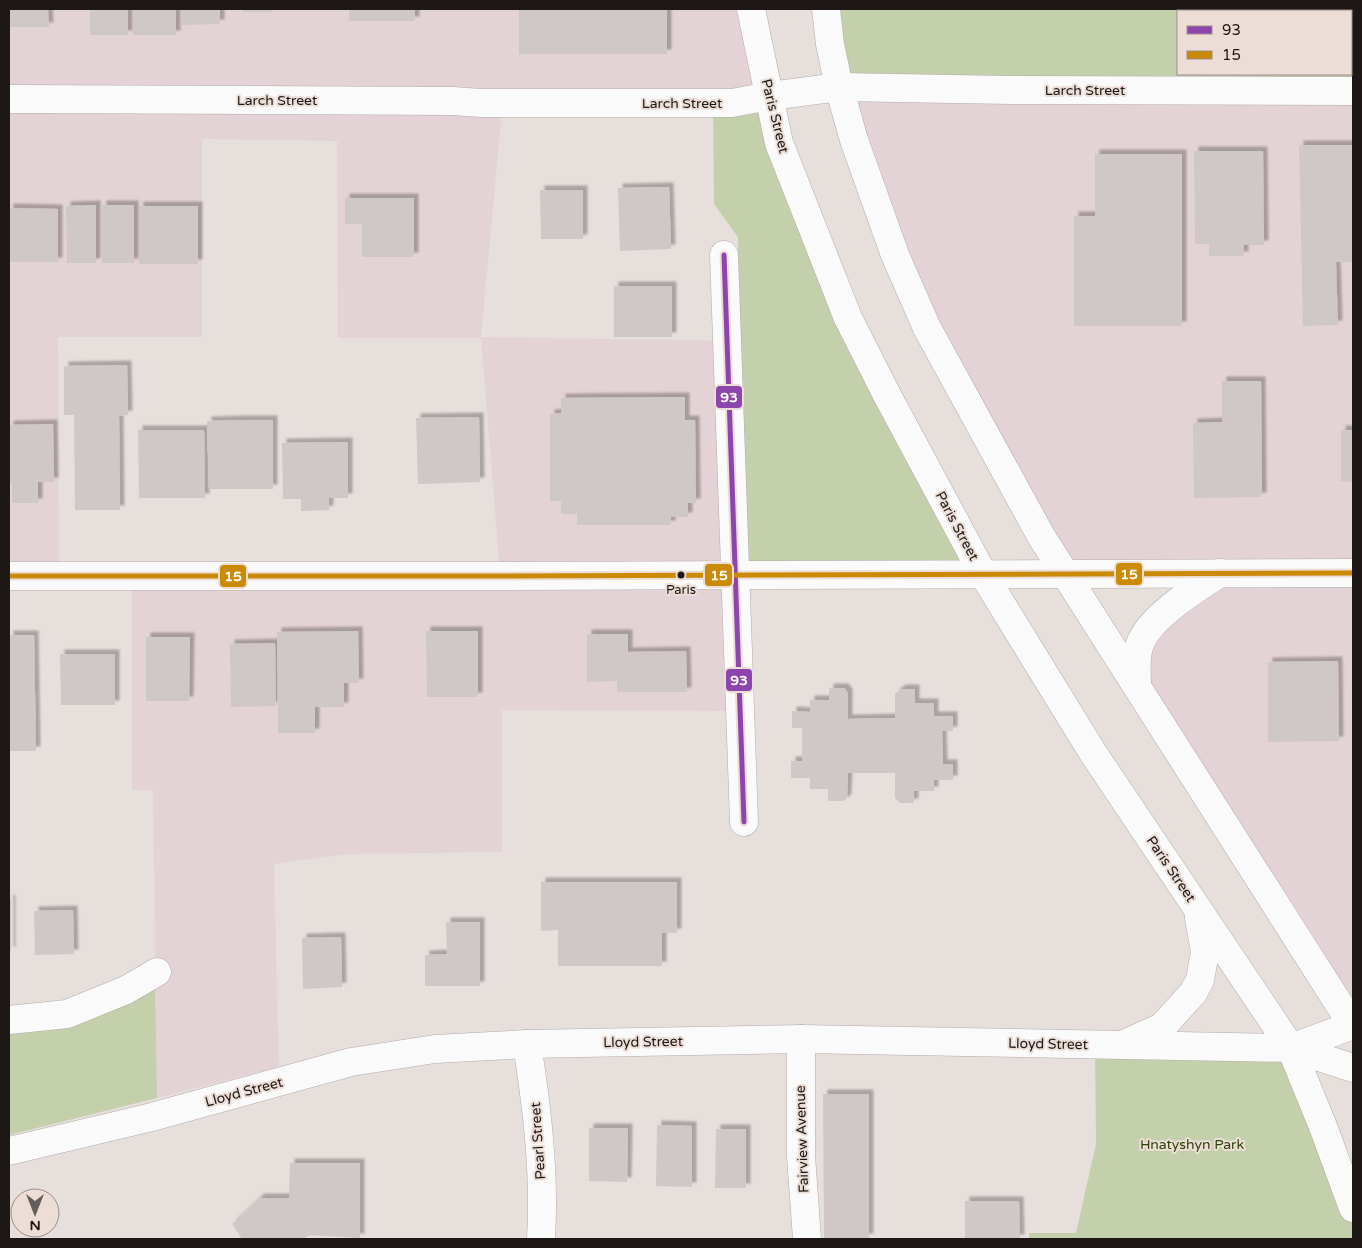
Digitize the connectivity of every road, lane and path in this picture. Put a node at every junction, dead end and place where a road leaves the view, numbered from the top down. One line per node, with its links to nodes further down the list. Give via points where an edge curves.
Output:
1 (751, 9): 5 (main road, Paris Street)
2 (826, 9): 3 (main road)
3 (839, 87): 4 (main road, Larch Street); 5 (main road, Larch Street); 11 (main road, via 894,255 927,328)
4 (1353, 91)
5 (770, 96): 6 (main road, Larch Street, via 732,103 482,104 453,101); 10 (main road, Paris Street, via 779,143 848,318)
6 (9, 99)
7 (724, 255): 9 (main road)
8 (1353, 573): 12 (main road)
9 (735, 574): 10 (main road); 13 (main road); 15 (main road)
10 (983, 574): 11 (main road); 16 (main road, Paris Street, via 1093,753)
11 (1066, 574): 12 (main road); 14 (main road)
12 (1220, 574): 14 (main road, via 1182,598 1150,626 1139,646)
13 (9, 576)
14 (1137, 685): 19 (main road)
15 (744, 822)
16 (1196, 907): 22 (main road, via 1205,952 1200,980 1193,993 1162,1027); 23 (main road, Paris Street)
17 (157, 972): 18 (main road, via 126,990 67,1014)
18 (9, 1020)
19 (1353, 1026): 23 (main road)
20 (801, 1039): 21 (main road, Lloyd Street); 22 (main road, Lloyd Street); 28 (main road, Fairview Avenue, via 801,1156)
21 (527, 1044): 25 (main road, Lloyd Street, via 435,1049 351,1062 148,1118); 27 (main road, Pearl Street, via 540,1154)
22 (1122, 1045): 23 (main road, Lloyd Street)
23 (1291, 1048): 24 (main road); 26 (main road, Paris Street)
24 (1353, 1068)
25 (9, 1151)
26 (1353, 1208)
27 (541, 1239)
28 (807, 1239)

